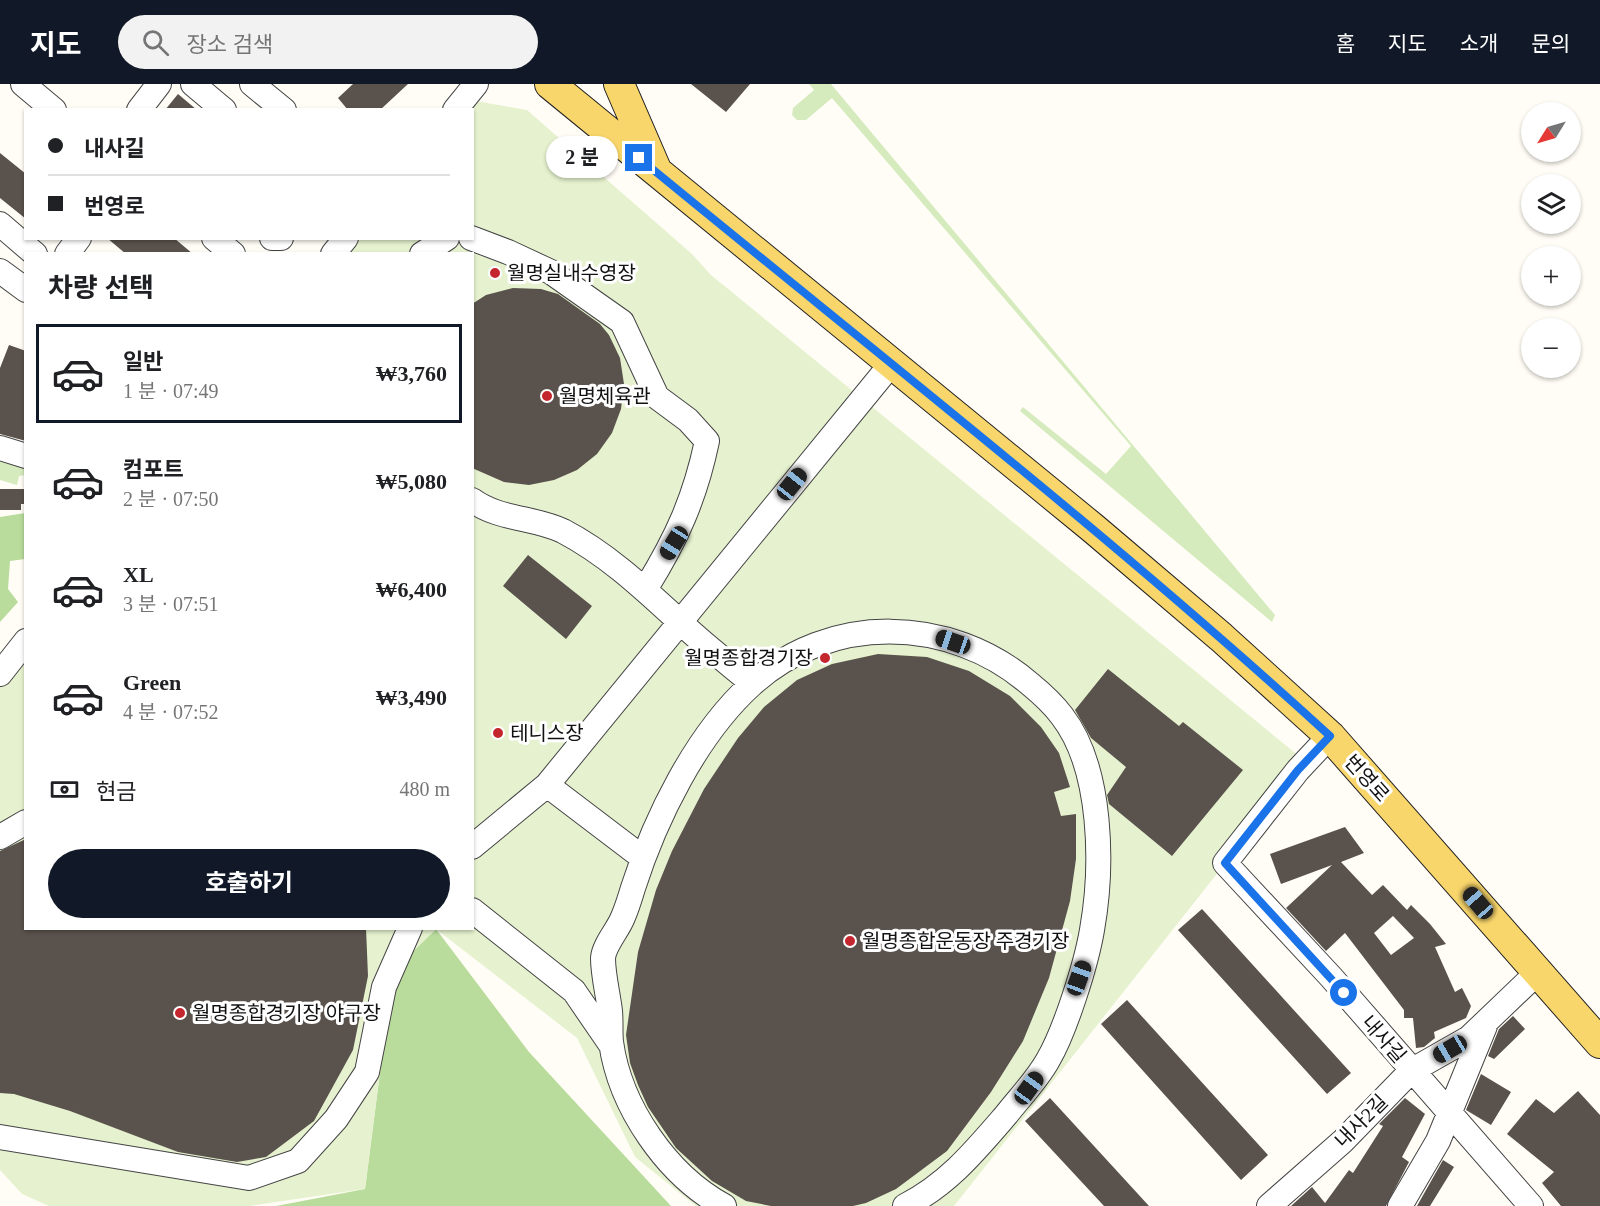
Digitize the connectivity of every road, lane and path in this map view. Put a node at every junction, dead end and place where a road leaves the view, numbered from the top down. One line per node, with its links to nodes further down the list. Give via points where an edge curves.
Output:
1 (22, 84): 8 (street)
2 (159, 84): 9 (street)
3 (193, 84): 10 (street)
4 (252, 84): 11 (street)
5 (476, 84): 12 (street)
6 (550, 84): 13 (main road, 번영로)
7 (620, 84): 13 (main road)
8 (52, 108)
9 (141, 108)
10 (222, 108)
11 (282, 108)
12 (457, 108)
13 (657, 173): 25 (main road, 번영로)
14 (0, 224): 19 (street)
15 (474, 239): 29 (street, via 551,272 622,322 657,396 707,441 698,482 674,543)
16 (216, 240): 20 (street)
17 (344, 240): 21 (street)
18 (444, 240): 22 (street)
19 (33, 252)
20 (231, 252)
21 (335, 252)
22 (425, 252)
23 (0, 271): 24 (street)
24 (24, 289)
25 (892, 363): 30 (street); 34 (main road, 번영로, via 1203,621)
26 (0, 448): 27 (street)
27 (24, 455)
28 (474, 501): 29 (street, via 502,515 561,531)
29 (646, 588): 30 (street)
30 (680, 621): 33 (street); 35 (street)
31 (24, 644): 32 (street)
32 (0, 674)
33 (752, 683): 39 (street, via 698,751 669,800); 50 (street, via 820,643 855,634 909,630 937,636 996,659 1043,695 1064,717 1088,774 1098,863 1092,928 1086,958 1049,1059 953,1176)
34 (1330, 736): 42 (main road, 번영로); 46 (street, 내사길, via 1225,863 1331,977)
35 (547, 785): 38 (street); 39 (street)
36 (24, 823): 37 (street)
37 (0, 837)
38 (474, 845)
39 (643, 858): 45 (street, via 623,918 603,955)
40 (474, 912): 45 (street, via 574,992)
41 (409, 930): 48 (street, via 384,987 367,1072 336,1119 298,1161 249,1178)
42 (1538, 972): 43 (street, 내사2길); 44 (main road, 번영로)
43 (1487, 1021): 46 (street, 내사2길, via 1469,1038); 47 (street)
44 (1600, 1043)
45 (611, 1045): 49 (street, via 630,1103 656,1150)
46 (1411, 1071): 47 (street, 내사길); 51 (street, 내사2길, via 1342,1141)
47 (1447, 1113): 52 (street, via 1438,1141); 53 (street, 내사길)
48 (0, 1137)
49 (724, 1206)
50 (905, 1206)
51 (1269, 1206)
52 (1400, 1206)
53 (1531, 1206)

